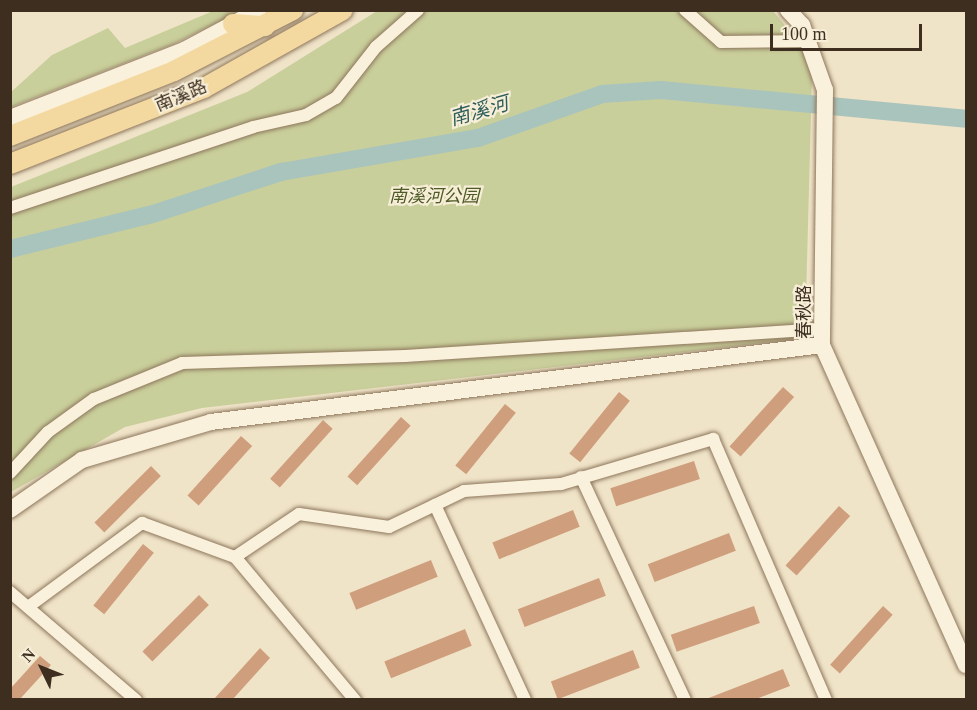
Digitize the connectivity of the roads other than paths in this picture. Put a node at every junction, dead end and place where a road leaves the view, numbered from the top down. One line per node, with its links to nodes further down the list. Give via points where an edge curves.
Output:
1 (293, 10): 6 (main road, 南溪路)
2 (343, 10): 11 (main road, 南溪路, via 204,88)
3 (418, 10): 12 (street, via 376,47 336,98 306,115 253,127)
4 (685, 10): 8 (street, via 721,42)
5 (788, 10): 8 (street, 春秋路)
6 (263, 18): 7 (main road); 10 (main road, 南溪路, via 174,71)
7 (233, 24): 9 (street, via 184,50)
8 (810, 41): 13 (street, 春秋路, via 825,90)
9 (10, 118)
10 (10, 136)
11 (10, 164)
12 (10, 208)
13 (822, 337): 14 (street, via 182,363 94,399 48,432); 17 (street, via 211,422 82,460); 21 (street, 春秋路)
14 (10, 473)
15 (581, 477): 16 (street, via 464,491); 25 (street); 26 (street, via 713,439)
16 (435, 505): 18 (street, via 388,526 300,514); 24 (street)
17 (10, 510)
18 (235, 557): 20 (street, via 142,523); 23 (street)
19 (10, 592): 20 (street)
20 (28, 607): 22 (street)
21 (966, 665)
22 (136, 699)
23 (355, 699)
24 (525, 699)
25 (685, 699)
26 (826, 699)

